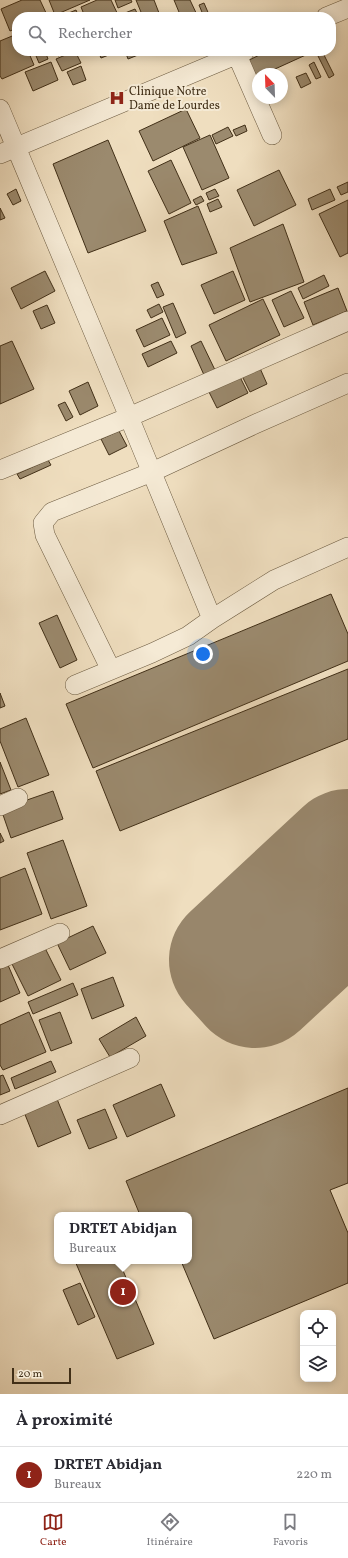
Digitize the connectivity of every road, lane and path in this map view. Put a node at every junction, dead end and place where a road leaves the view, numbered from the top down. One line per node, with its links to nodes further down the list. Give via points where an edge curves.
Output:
1 (348, 8): 2 (street)
2 (336, 13)
3 (234, 56): 7 (street)
4 (242, 56): 6 (street)
5 (0, 109): 7 (street)
6 (272, 135)
7 (8, 150): 10 (street)
8 (348, 321): 10 (street)
9 (348, 383): 12 (street)
10 (129, 417): 11 (street); 12 (street)
11 (0, 470)
12 (152, 472): 14 (street); 15 (street, via 52,512 43,523 45,535)
13 (348, 547): 14 (street, via 274,580)
14 (212, 619): 15 (street, via 188,636)
15 (110, 670): 16 (street)
16 (75, 685)
17 (18, 798): 18 (street)
18 (0, 806)
19 (60, 933): 20 (street)
20 (0, 959)
21 (130, 1058): 22 (street)
22 (0, 1115)

